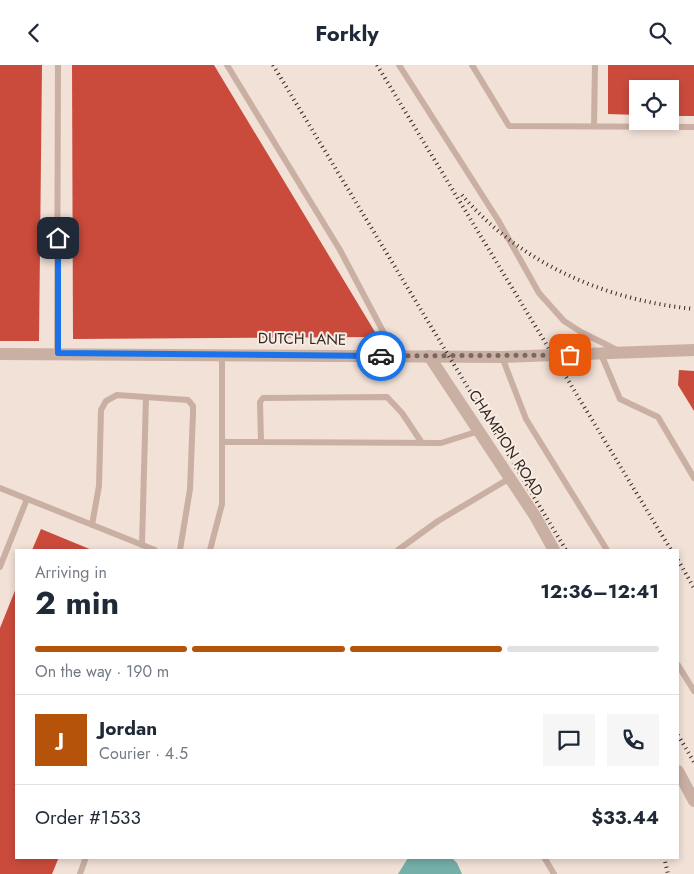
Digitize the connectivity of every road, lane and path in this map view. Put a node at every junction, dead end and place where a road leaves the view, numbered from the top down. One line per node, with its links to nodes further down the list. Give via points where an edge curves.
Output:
1 (58, 65): 10 (lane)
2 (227, 65): 14 (lane, via 340,249)
3 (399, 65): 11 (lane, via 503,227 538,293 564,321)
4 (472, 65): 6 (lane, via 509,126)
5 (595, 65): 6 (lane)
6 (594, 126): 7 (lane)
7 (694, 127)
8 (694, 349): 11 (street, DUTCH LANE)
9 (0, 353): 10 (street, DUTCH LANE)
10 (58, 353): 13 (street, DUTCH LANE)
11 (624, 353): 12 (street, DUTCH LANE)
12 (602, 354): 16 (street, DUTCH LANE); 23 (lane, via 620,399 658,417)
13 (222, 355): 14 (street, DUTCH LANE); 19 (lane)
14 (396, 356): 15 (street, DUTCH LANE)
15 (429, 356): 16 (street, DUTCH LANE); 18 (street, CHAMPION ROAD)
16 (502, 357): 33 (lane, via 526,419)
17 (146, 397): 26 (lane, via 117,395 106,401 101,410 99,486); 27 (lane); 29 (lane, via 188,401 193,406 190,489)
18 (479, 431): 21 (lane, via 441,443); 22 (street, CHAMPION ROAD)
19 (222, 442): 20 (lane); 30 (lane, via 222,504)
20 (261, 442): 21 (lane); 21 (lane, via 260,402 263,398 387,397)
21 (422, 443)
22 (510, 478): 31 (lane, via 438,521); 32 (street, CHAMPION ROAD)
23 (694, 478)
24 (0, 488): 25 (lane)
25 (27, 499): 26 (lane); 34 (lane)
26 (92, 525): 27 (lane)
27 (142, 545): 28 (lane)
28 (152, 549)
29 (180, 549)
30 (210, 549)
31 (399, 549)
32 (553, 549)
33 (606, 549)
34 (0, 567)
35 (679, 667): 36 (lane)
36 (694, 691)
37 (679, 773): 38 (street)
38 (694, 801)
39 (85, 859): 41 (lane)
40 (545, 859): 42 (lane)
41 (80, 874)
42 (554, 874)

